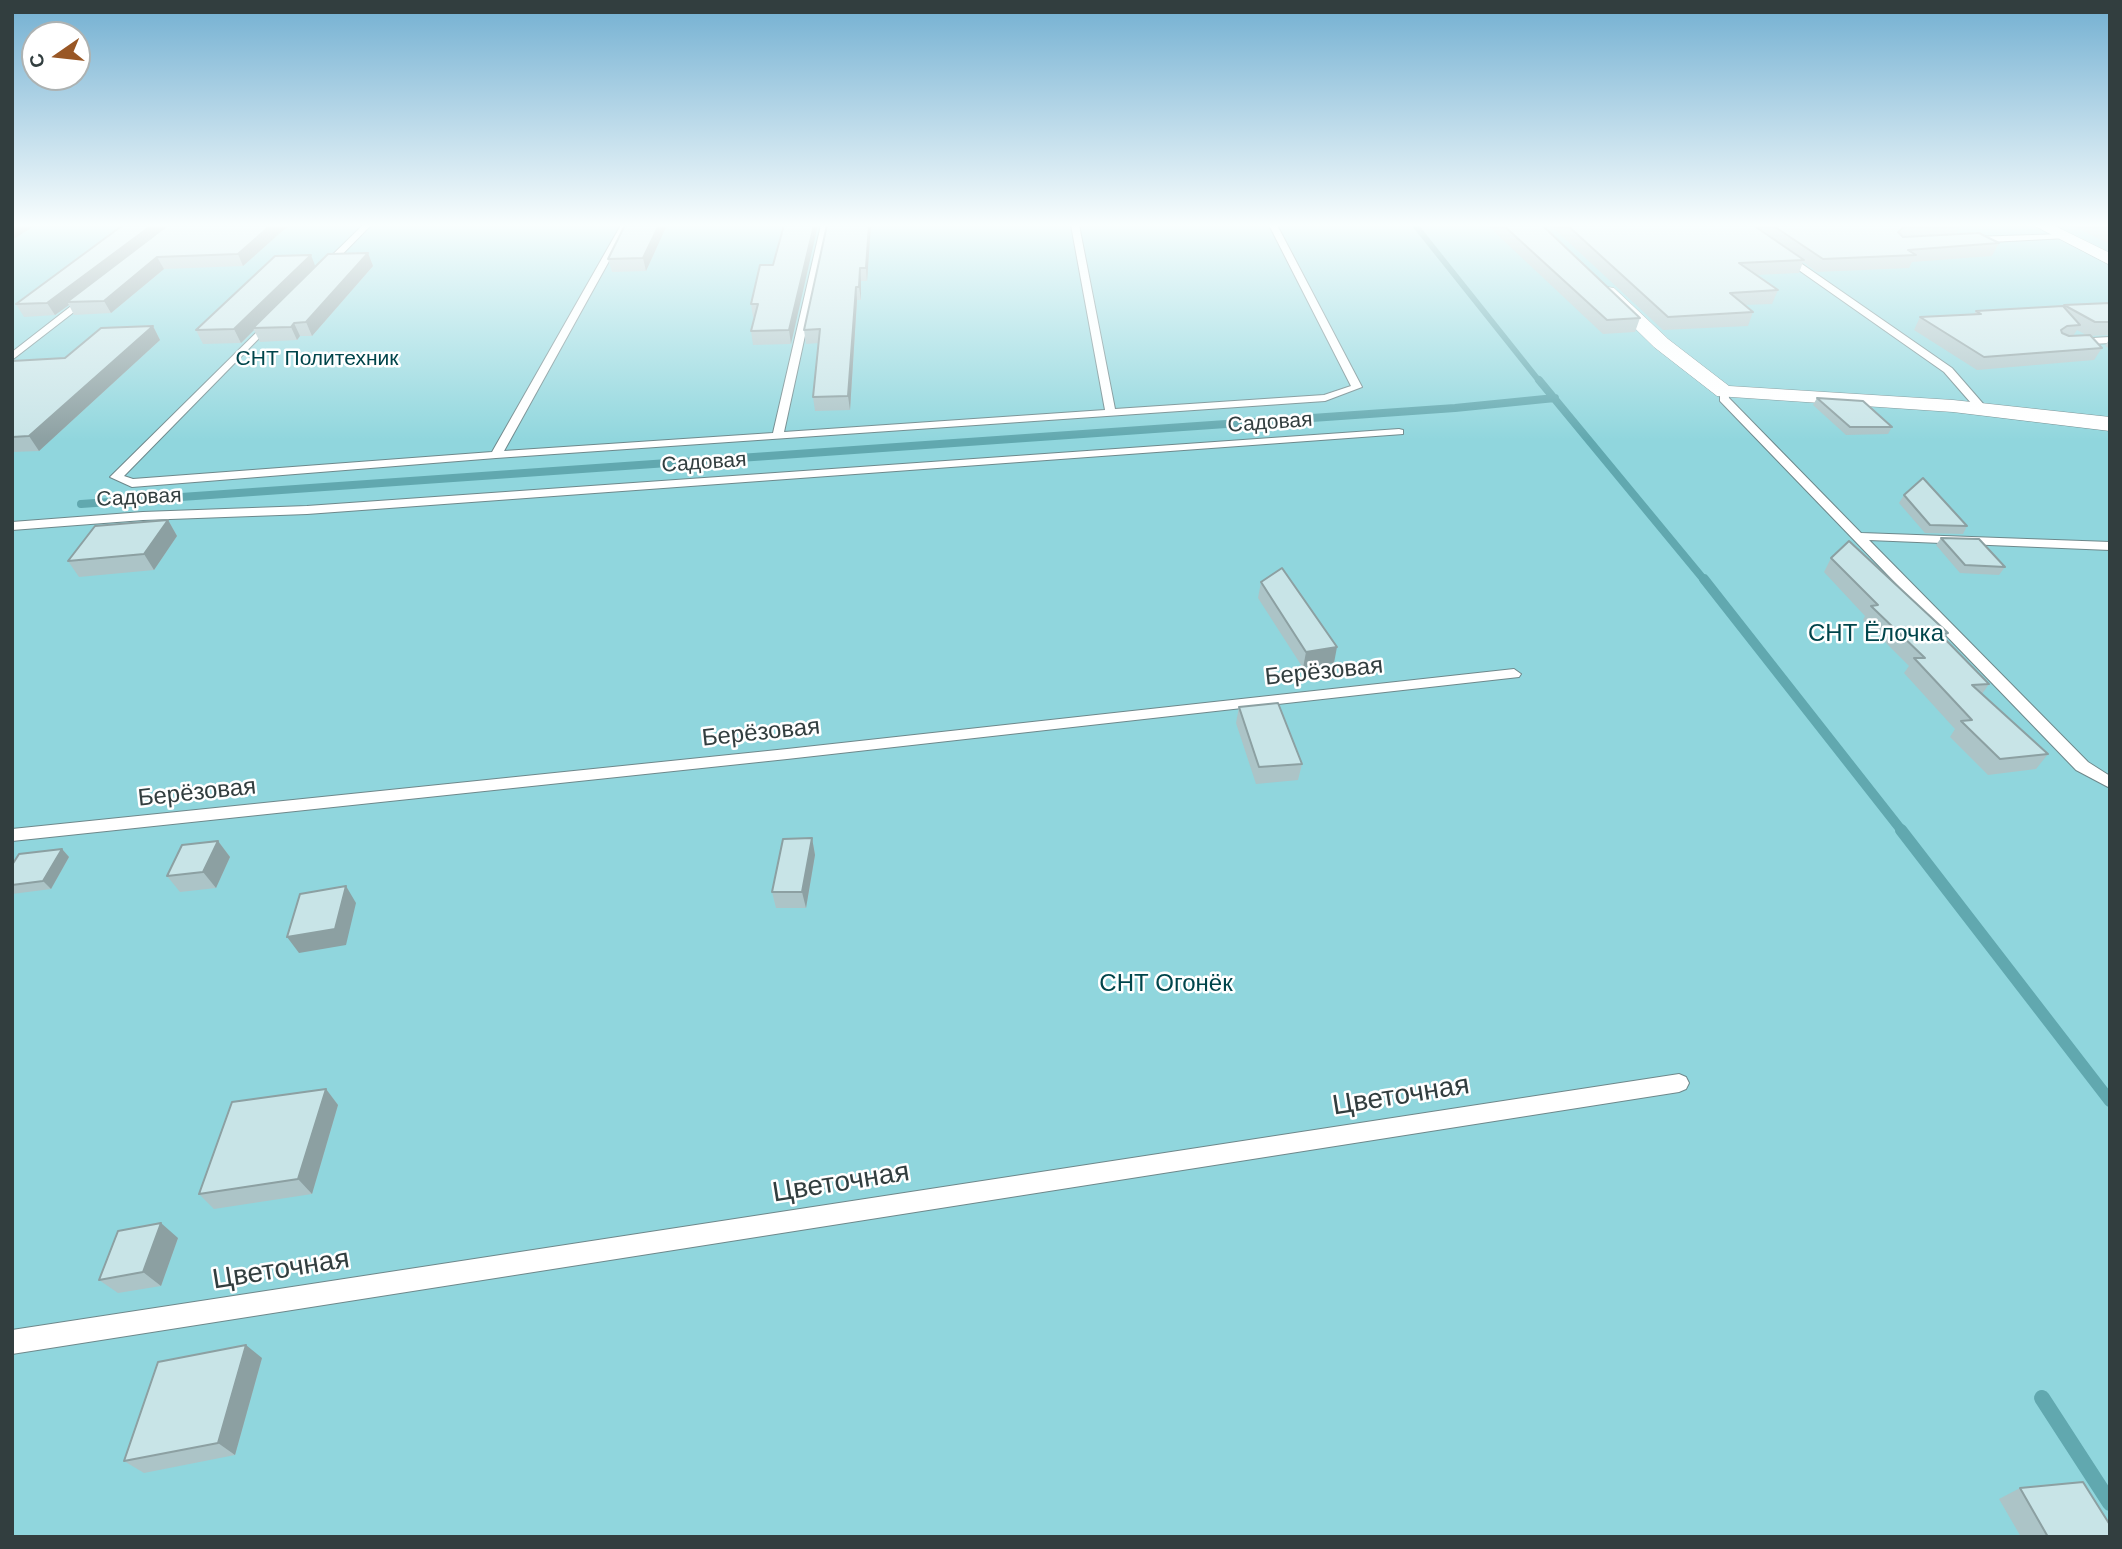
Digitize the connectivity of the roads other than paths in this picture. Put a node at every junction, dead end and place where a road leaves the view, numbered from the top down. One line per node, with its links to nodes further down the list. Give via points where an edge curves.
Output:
1 (88, 297): 11 (lane)
2 (584, 297): 18 (lane)
3 (809, 297): 17 (lane)
4 (1089, 297): 14 (lane)
5 (1310, 297): 14 (lane, via 1357,387 1325,398)
6 (1613, 297): 12 (street)
7 (1844, 297): 13 (lane, via 1948,370)
8 (280, 312): 18 (lane, via 116,477 131,483)
9 (2110, 340): 10 (lane)
10 (2061, 343)
11 (12, 357)
12 (1724, 393): 13 (street); 20 (lane, via 1724,399)
13 (1982, 409): 15 (street)
14 (1111, 414): 17 (lane)
15 (2110, 424)
16 (1399, 432): 19 (lane, Садовая, via 307,510)
17 (778, 436): 18 (lane)
18 (496, 455)
19 (12, 526)
20 (1855, 536): 21 (lane); 23 (lane, via 2081,766)
21 (2110, 546)
22 (1514, 674): 24 (lane, Берёзовая)
23 (2110, 783)
24 (12, 835)
25 (1679, 1083): 26 (lane, Цветочная)
26 (12, 1342)

